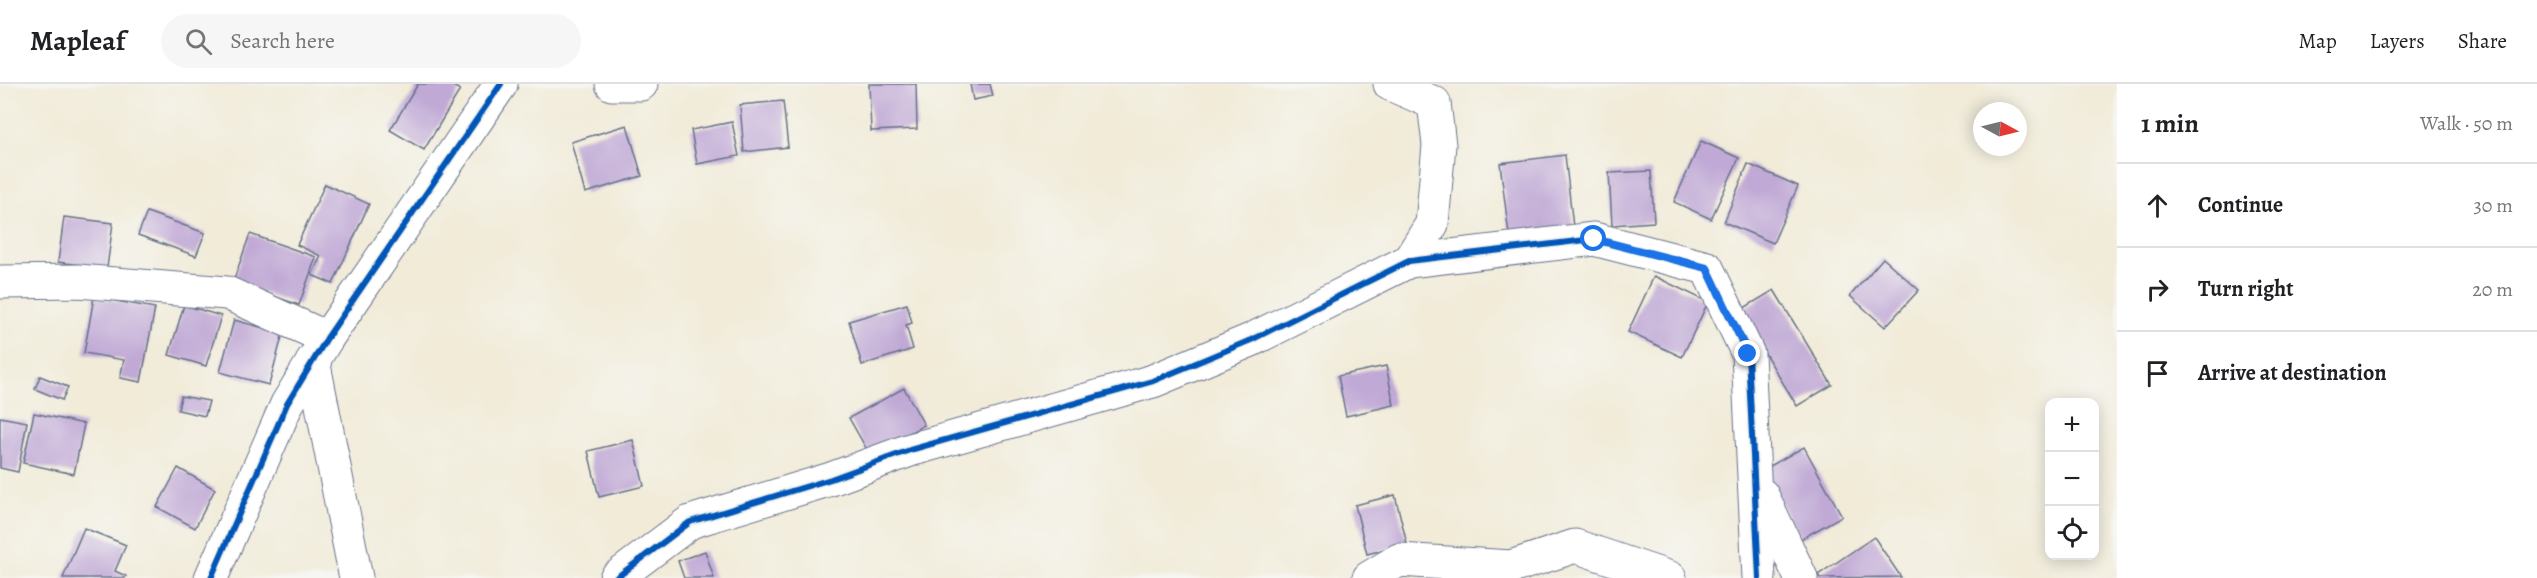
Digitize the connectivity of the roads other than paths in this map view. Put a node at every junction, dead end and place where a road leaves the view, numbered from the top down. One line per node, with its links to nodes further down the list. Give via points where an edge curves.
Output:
1 (501, 84): 7 (street)
2 (612, 84): 3 (street)
3 (641, 84)
4 (1390, 84): 5 (street, via 1434,103 1438,145 1432,224)
5 (1409, 261): 8 (street, via 1594,239 1707,268 1748,354); 11 (street, via 1251,340 1153,381 910,450 690,522)
6 (0, 282): 7 (street, via 78,281 227,293)
7 (320, 349): 9 (street, via 287,404); 10 (street)
8 (1756, 483): 14 (street); 15 (street)
9 (211, 578)
10 (356, 578)
11 (615, 578)
12 (1370, 578): 13 (street, via 1399,560 1511,567 1575,546)
13 (1670, 578)
14 (1759, 578)
15 (1801, 578)

